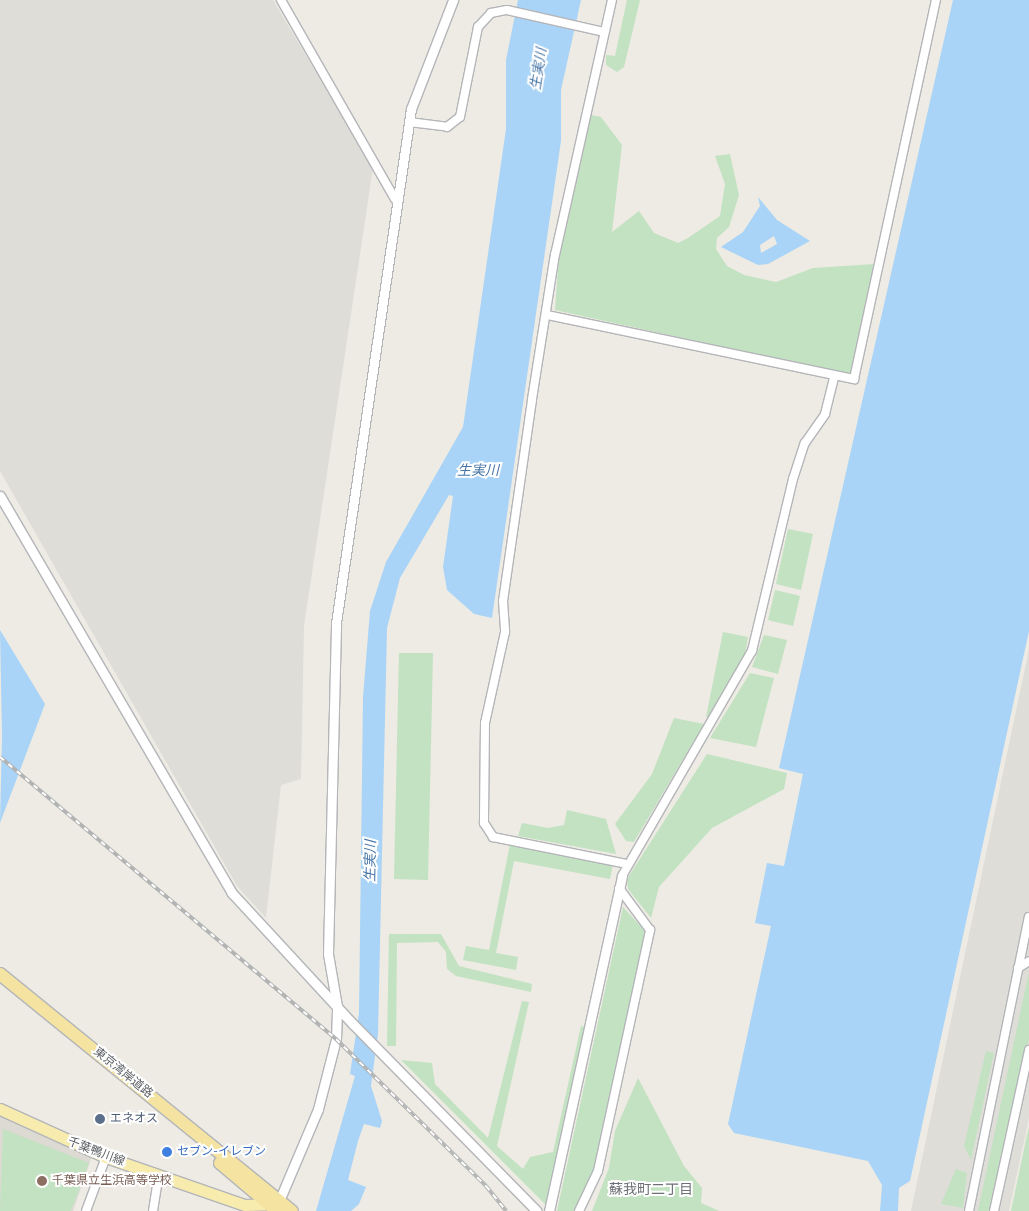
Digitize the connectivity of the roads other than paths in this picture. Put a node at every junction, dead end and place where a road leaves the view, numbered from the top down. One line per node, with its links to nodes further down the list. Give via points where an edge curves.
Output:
1 (281, 0): 7 (street)
2 (453, 0): 6 (street, via 424,67)
3 (612, 0): 5 (street)
4 (936, 0): 9 (street, via 854,379)
5 (604, 32): 6 (street, via 513,12 491,14 478,27 460,117 447,127); 8 (street, via 555,254)
6 (409, 122): 7 (street)
7 (395, 200): 21 (street, via 336,623 328,954)
8 (547, 314): 9 (street); 11 (street, via 509,552 503,601 505,632 485,723 484,823 493,837)
9 (834, 377): 11 (street, via 825,414 804,443 793,478 752,651)
10 (0, 496): 21 (street, via 232,893)
11 (627, 864): 12 (street)
12 (622, 876): 13 (street)
13 (619, 888): 28 (street); 34 (street, via 650,930 598,1171)
14 (1029, 918): 15 (street)
15 (1024, 938): 16 (street); 18 (street)
16 (1029, 949)
17 (1029, 961): 18 (street)
18 (1018, 968): 35 (street)
19 (0, 974): 27 (highway, 東京湾岸道路)
20 (0, 983): 27 (highway, 東京湾岸道路)
21 (337, 1006): 27 (street, via 331,1066); 33 (street)
22 (1029, 1050): 36 (street)
23 (0, 1109): 24 (main road, 千葉鴨川線)
24 (106, 1157): 25 (main road, 千葉鴨川線); 29 (street)
25 (158, 1175): 26 (main road, 千葉鴨川線); 30 (street)
26 (245, 1205): 27 (main road, 千葉鴨川線); 31 (street)
27 (276, 1206): 32 (highway, 東京湾岸道路)
28 (549, 1209)
29 (86, 1211)
30 (153, 1211)
31 (259, 1211)
32 (292, 1211)
33 (537, 1211)
34 (579, 1211)
35 (968, 1211)
36 (994, 1211)

